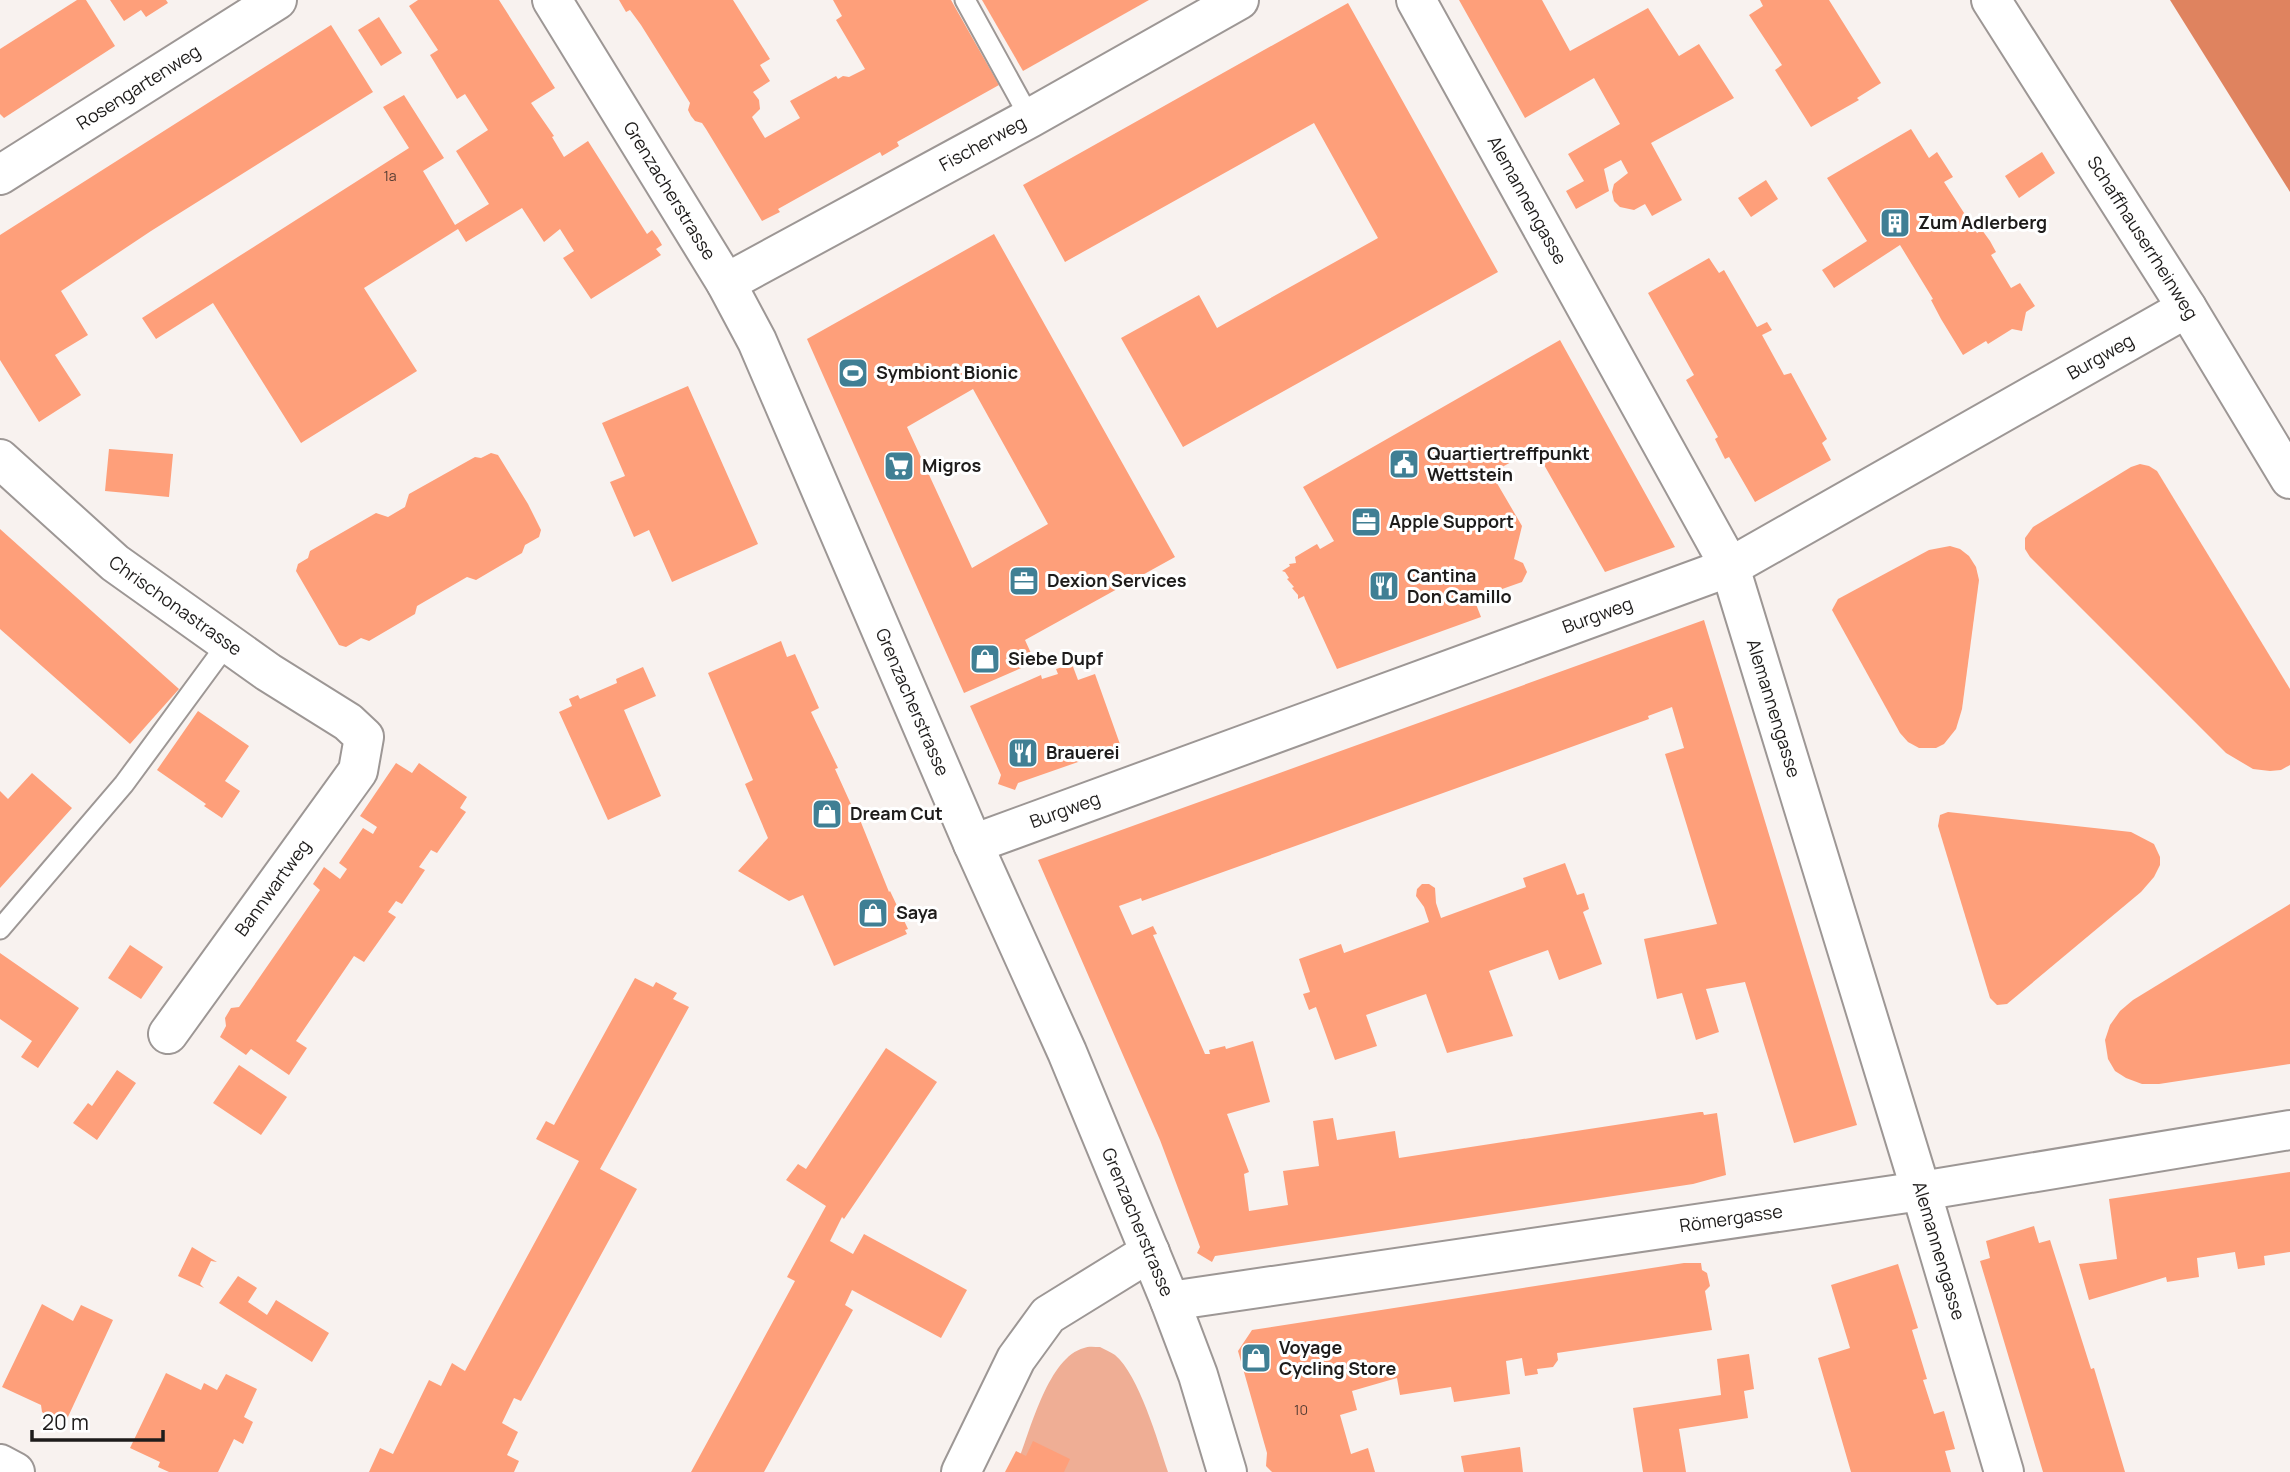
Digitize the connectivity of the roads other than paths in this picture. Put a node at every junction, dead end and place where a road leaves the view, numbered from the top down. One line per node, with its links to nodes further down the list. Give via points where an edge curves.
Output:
1 (276, 0): 8 (street, Rosengartenweg)
2 (552, 0): 9 (street, Grenzacherstrasse)
3 (965, 0): 7 (lane)
4 (1239, 0): 7 (street, Fischerweg)
5 (1416, 0): 13 (street, Alemannengasse)
6 (1991, 0): 10 (street, Schaffhauserrheinweg)
7 (1030, 118): 9 (street, Fischerweg)
8 (0, 175)
9 (726, 283): 16 (street, Grenzacherstrasse, via 757,341)
10 (2187, 308): 12 (street, Schaffhauserrheinweg); 13 (street, Burgweg)
11 (0, 459): 14 (street, Chrischonastrasse, via 115,563)
12 (2290, 479)
13 (1730, 567): 16 (street, Burgweg); 20 (street, Alemannengasse)
14 (227, 644): 15 (street, Chrischonastrasse, via 348,722); 17 (lane, via 124,784)
15 (363, 737): 18 (street, Bannwartweg, via 358,771)
16 (972, 844): 21 (street, Grenzacherstrasse, via 1067,1052)
17 (0, 929)
18 (168, 1034)
19 (2290, 1129): 20 (street, Römergasse)
20 (1921, 1191): 22 (street, Römergasse); 27 (street, Alemannengasse)
21 (1150, 1252): 22 (street, Grenzacherstrasse); 25 (street, via 1048,1315 1016,1359)
22 (1171, 1301): 26 (street, Grenzacherstrasse)
23 (0, 1464): 24 (street)
24 (15, 1472)
25 (961, 1472)
26 (1227, 1472)
27 (2004, 1472)

